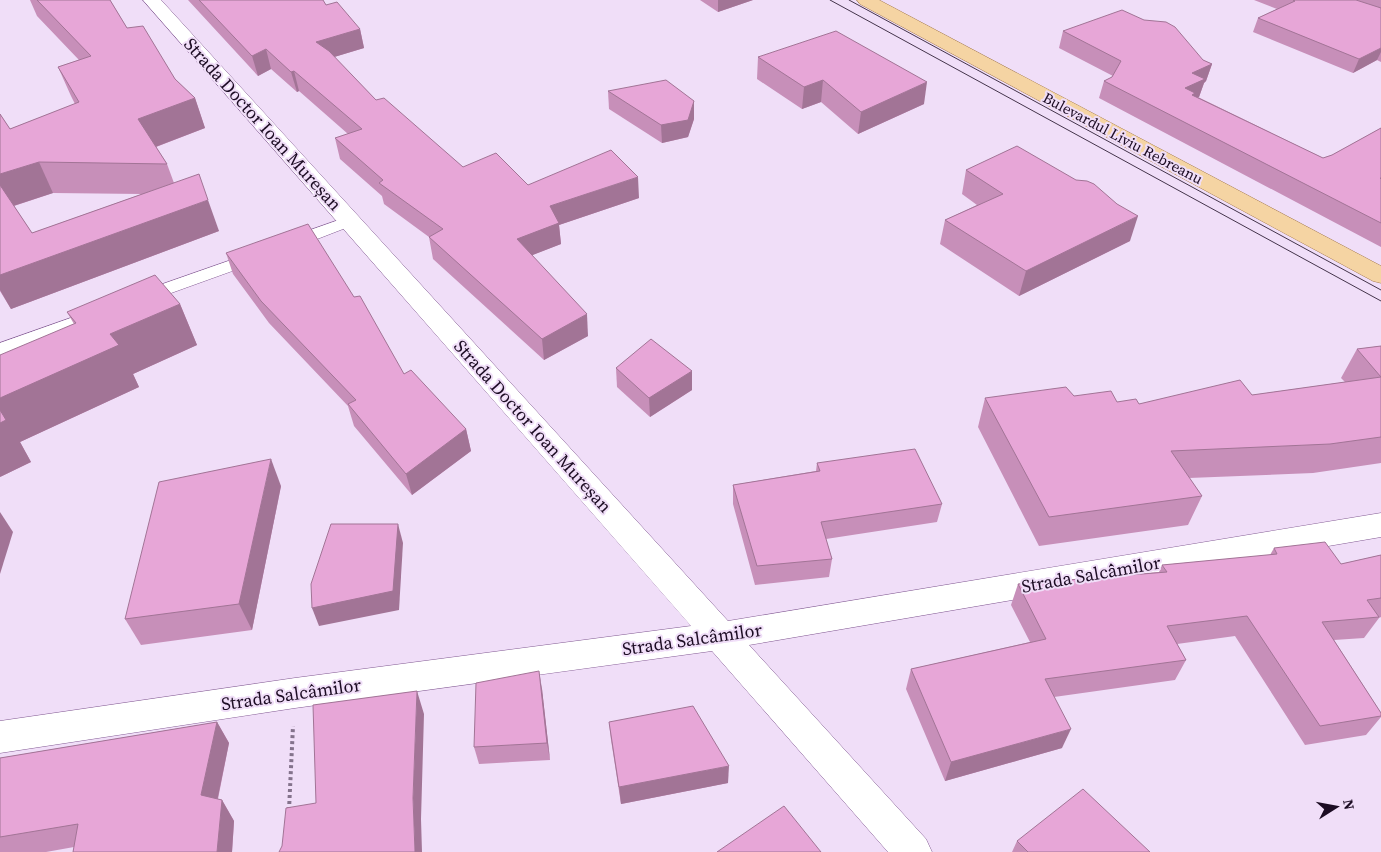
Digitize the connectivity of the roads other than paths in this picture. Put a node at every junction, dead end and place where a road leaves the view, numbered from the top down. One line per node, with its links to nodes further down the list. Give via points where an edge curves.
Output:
1 (152, 0): 3 (street, Strada Doctor Ioan Mureșan)
2 (866, 0): 4 (main road, Bulevardul Liviu Rebreanu)
3 (350, 221): 5 (lane); 9 (street, Strada Doctor Ioan Mureșan)
4 (1381, 276)
5 (129, 302)
6 (110, 309): 7 (lane)
7 (0, 350)
8 (1381, 525): 9 (street, Strada Salcâmilor)
9 (720, 636): 10 (street, Strada Salcâmilor, via 295,693); 11 (street, Strada Doctor Ioan Mureșan)
10 (0, 737)
11 (913, 852)

